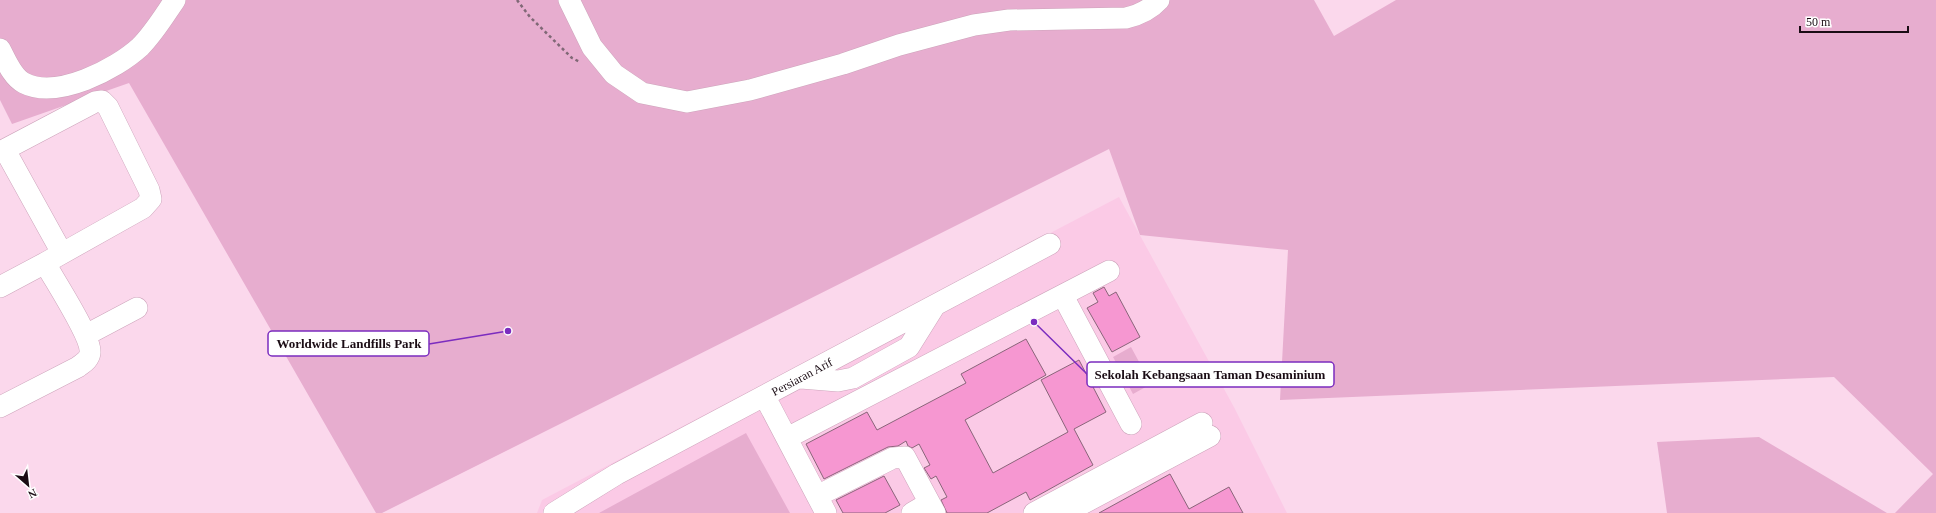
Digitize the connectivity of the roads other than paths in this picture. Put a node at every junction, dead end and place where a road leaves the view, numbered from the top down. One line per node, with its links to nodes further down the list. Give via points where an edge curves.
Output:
1 (175, 0): 4 (lane, via 139,47 121,61 71,85 54,88 24,83 13,73)
2 (569, 0): 3 (lane, via 592,47 624,83 642,94 687,102 750,90 974,25 1009,20 1126,18 1143,12)
3 (1159, 0)
4 (0, 49)
5 (2, 151): 7 (lane); 7 (lane, via 95,102 102,101 108,107 149,190 151,199 143,208)
6 (1050, 244): 13 (lane, Persiaran Arif)
7 (53, 258): 9 (lane); 12 (lane)
8 (1109, 271): 10 (lane)
9 (0, 287)
10 (1063, 296): 15 (lane); 16 (lane)
11 (138, 308): 12 (lane)
12 (86, 335): 14 (lane, via 90,352 88,360)
13 (765, 397): 16 (lane); 19 (lane, Persiaran Arif, via 617,474)
14 (0, 407)
15 (1131, 424)
16 (787, 438): 17 (lane)
17 (822, 505): 18 (lane, via 893,458 905,457)
18 (925, 510)
19 (554, 513)
20 (1034, 513): 21 (lane, via 1206,430)
21 (1065, 513)

